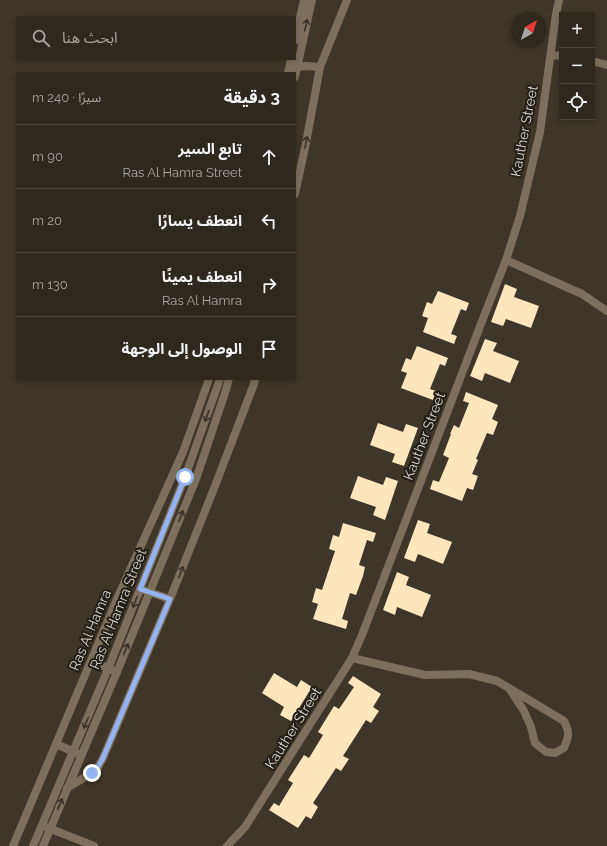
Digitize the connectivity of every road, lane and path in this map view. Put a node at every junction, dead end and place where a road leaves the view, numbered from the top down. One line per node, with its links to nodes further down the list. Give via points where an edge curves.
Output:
1 (304, 0): 5 (street)
2 (312, 0): 6 (street, one-way to 2)
3 (347, 0): 12 (street)
4 (559, 0): 7 (street, Kauther Street)
5 (296, 36)
6 (296, 53)
7 (551, 55): 8 (street); 15 (street, Kauther Street, via 540,132 520,216)
8 (559, 56)
9 (294, 60): 13 (street, one-way to 9)
10 (595, 62): 11 (street)
11 (607, 65)
12 (320, 67): 13 (street, via 306,66); 14 (street, one-way to 12)
13 (291, 70)
14 (296, 189)
15 (506, 260): 16 (street, via 582,294); 24 (street, Kauther Street)
16 (607, 311)
17 (209, 380): 25 (street, Ras Al Hamra, via 183,452)
18 (225, 380): 21 (street, Ras Al Hamra Street, one-way to 21)
19 (225, 380): 22 (street, Ras Al Hamra Street, one-way to 19, via 196,479 225,393)
20 (255, 380): 23 (street, one-way to 20)
21 (140, 589): 22 (street); 26 (street, Ras Al Hamra Street, one-way to 26)
22 (150, 592): 23 (street); 27 (street, Ras Al Hamra Street, one-way to 22)
23 (170, 599): 31 (street, via 103,758 92,773)
24 (352, 658): 28 (street, via 425,675 469,674 497,681); 38 (street, Kauther Street, via 245,828)
25 (91, 661): 26 (street); 29 (street, Ras Al Hamra)
26 (108, 669): 27 (street); 30 (street, Ras Al Hamra Street, one-way to 30)
27 (117, 672): 30 (street, Ras Al Hamra Street)
28 (509, 688): 28 (street, via 524,711 535,743 546,752 555,753 564,748 569,736 564,721)
29 (56, 744): 30 (street); 34 (street, Ras Al Hamra)
30 (77, 753): 31 (street, Ras Al Hamra Street); 32 (street, Ras Al Hamra Street)
31 (67, 788): 33 (street, Ras Al Hamra Street, one-way to 31)
32 (42, 825): 33 (street); 35 (street, Ras Al Hamra Street)
33 (50, 828): 36 (street, Ras Al Hamra Street); 37 (street)
34 (13, 846)
35 (32, 846)
36 (43, 846)
37 (94, 846)
38 (227, 846)

